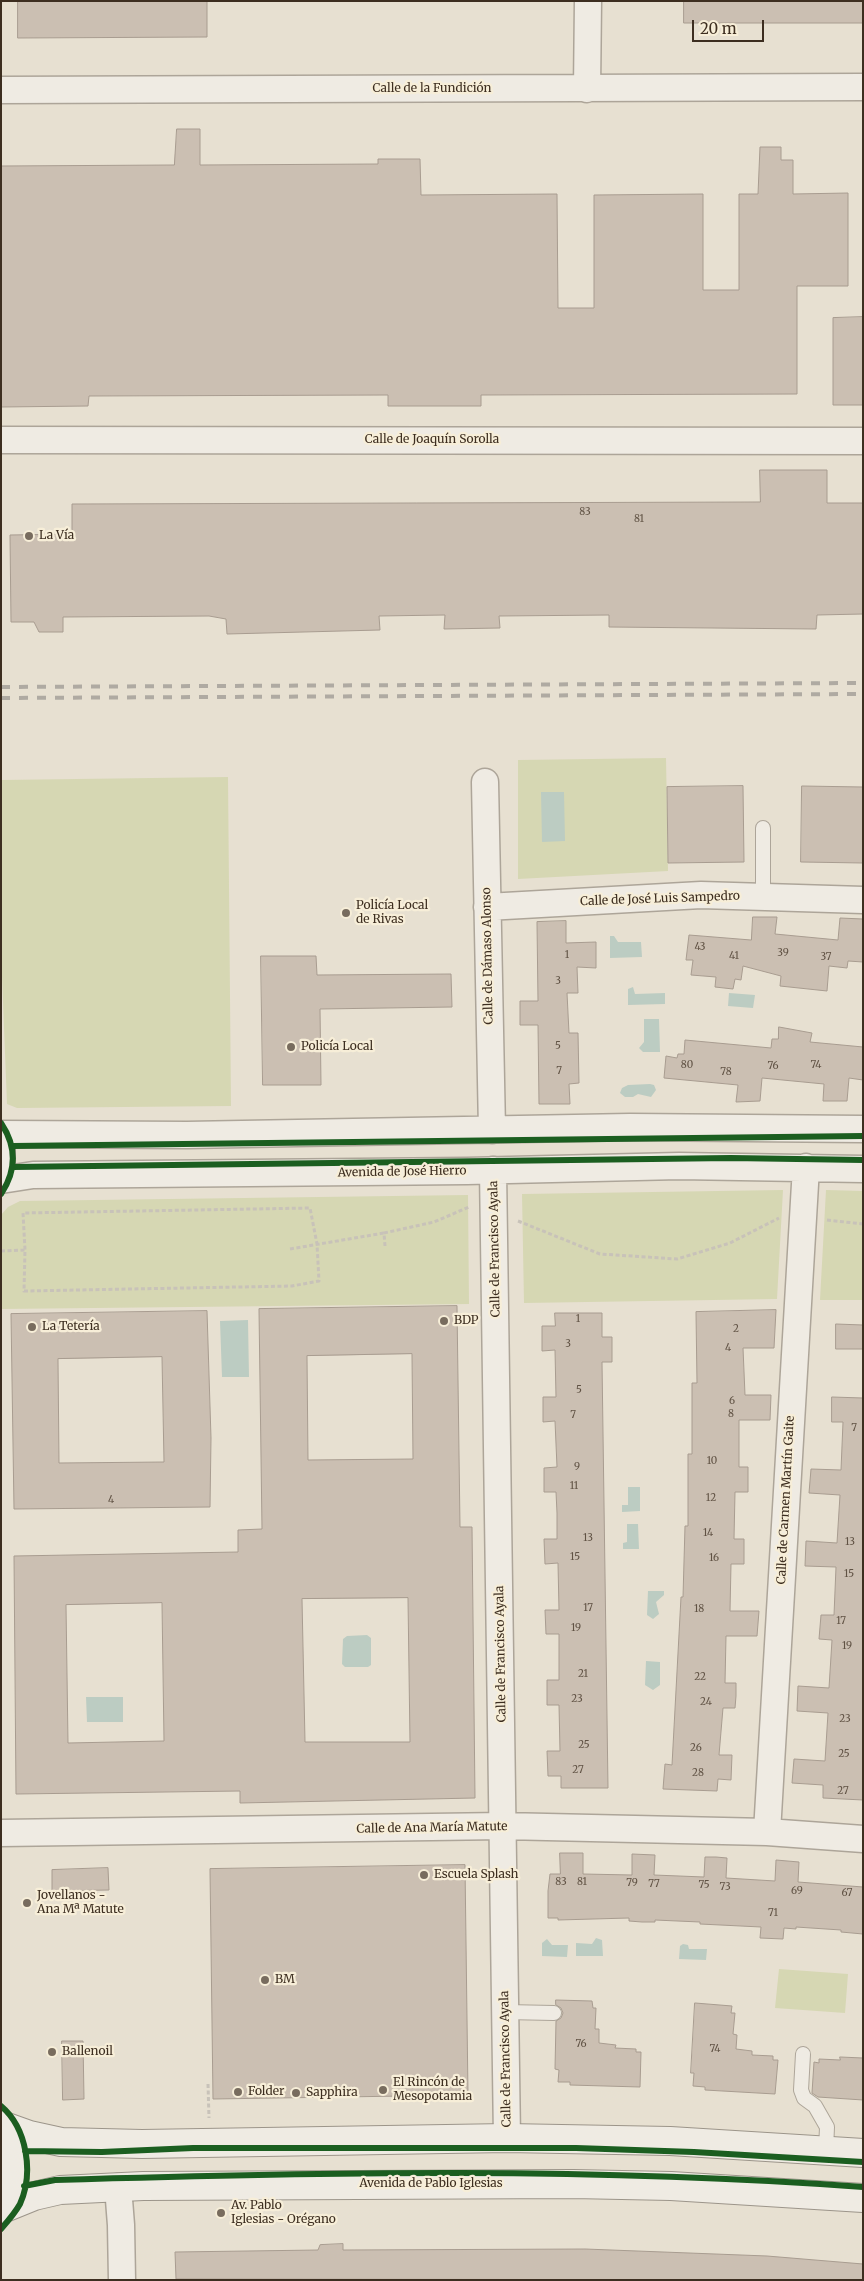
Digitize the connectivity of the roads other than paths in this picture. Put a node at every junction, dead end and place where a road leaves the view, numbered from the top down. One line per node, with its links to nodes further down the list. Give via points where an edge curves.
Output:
1 (588, 1): 3 (street)
2 (863, 87): 3 (street, Calle de la Fundición)
3 (587, 89): 4 (street, Calle de la Fundición)
4 (1, 90)
5 (1, 440): 6 (street, Calle de Joaquín Sorolla)
6 (863, 441)
7 (485, 782): 11 (street, Calle de Dámaso Alonso)
8 (763, 828): 9 (lane)
9 (763, 897): 10 (street, Calle de José Luis Sampedro); 11 (street, Calle de José Luis Sampedro, via 701,895)
10 (863, 900)
11 (487, 907): 13 (street, Calle de Dámaso Alonso)
12 (863, 1129): 13 (street, via 630,1127)
13 (492, 1130): 14 (street, via 187,1135)
14 (1, 1134)
15 (1, 1146): 16 (street)
16 (1, 1165)
17 (806, 1167): 18 (street, Avenida de José Hierro); 19 (street, Avenida de José Hierro); 22 (street, Calle de Carmen Martín Gaite)
18 (863, 1169)
19 (493, 1170): 20 (street, Avenida de José Hierro, via 33,1175); 21 (street, Calle de Francisco Ayala)
20 (1, 1180)
21 (503, 1826): 22 (street, Calle de Ana María Matute); 23 (street, Calle de Ana María Matute); 25 (street, Calle de Francisco Ayala)
22 (767, 1832): 24 (street, Calle de Ana María Matute)
23 (1, 1833)
24 (863, 1839)
25 (505, 2012): 26 (lane); 29 (street, Calle de Francisco Ayala)
26 (554, 2013)
27 (803, 2054): 30 (lane, via 802,2090 804,2098 815,2106 827,2127)
28 (1, 2127): 29 (street, via 61,2142 142,2144); 34 (street, via 12,2161 9,2187)
29 (507, 2138): 30 (street, via 670,2141)
30 (826, 2150): 31 (street)
31 (863, 2153)
32 (118, 2187): 33 (street, Avenida de Pablo Iglesias, via 573,2184 671,2186); 34 (street, Avenida de Pablo Iglesias, via 60,2190); 35 (street)
33 (863, 2198)
34 (1, 2209)
35 (122, 2280)

